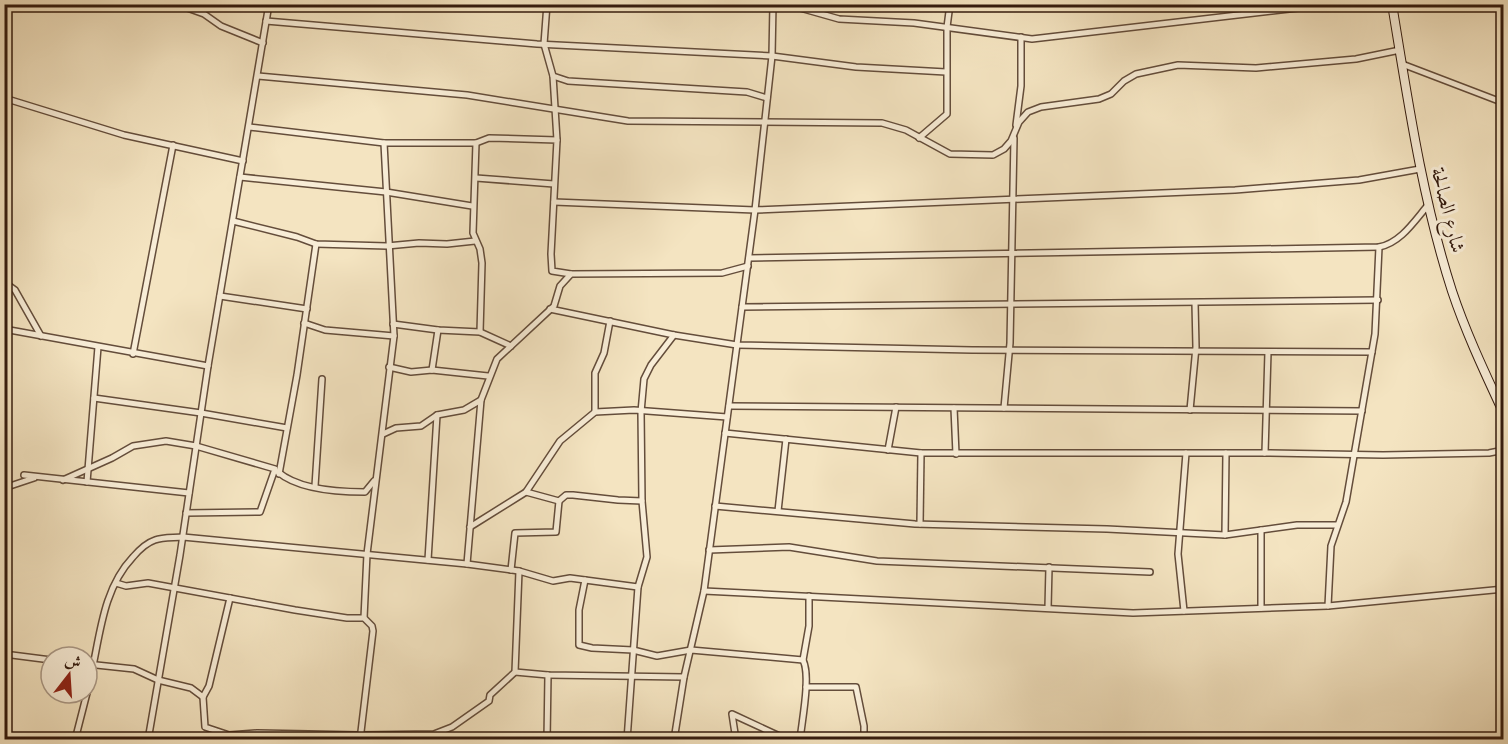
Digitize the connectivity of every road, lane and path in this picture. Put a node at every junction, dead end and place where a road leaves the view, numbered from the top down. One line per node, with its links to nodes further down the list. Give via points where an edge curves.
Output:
1 (176, 4): 12 (street)
2 (269, 4): 9 (street)
3 (547, 4): 13 (street)
4 (773, 4): 15 (street)
5 (786, 4): 10 (street, via 839,19)
6 (950, 4): 10 (street)
7 (1333, 4): 11 (street)
8 (1392, 4): 14 (main road, شارع الصالحة)
9 (266, 21): 12 (street); 13 (street)
10 (947, 27): 11 (street); 17 (street)
11 (1021, 38): 26 (street, via 1021,86)
12 (263, 43): 18 (street)
13 (544, 44): 15 (street); 19 (street)
14 (1400, 50): 16 (main road, شارع الصالحة); 26 (street, via 1356,59 1257,68 1178,65 1136,74 1099,99 1032,110 1019,122)
15 (772, 56): 17 (street, via 856,67); 21 (street)
16 (1402, 64): 22 (street); 33 (main road, شارع الصالحة)
17 (946, 72): 27 (street, via 947,114)
18 (258, 76): 23 (street, via 467,95); 25 (street)
19 (553, 76): 21 (street, via 568,81 747,92); 23 (street)
20 (4, 98): 31 (street, via 124,135)
21 (767, 98): 24 (street)
22 (1503, 103)
23 (555, 109): 24 (street, via 628,121); 28 (street)
24 (765, 122): 27 (street, via 873,122 899,127); 42 (street)
25 (249, 127): 29 (street); 32 (street)
26 (1014, 136): 27 (street, via 993,155 950,154); 38 (street)
27 (919, 138)
28 (557, 140): 30 (street, via 489,138); 36 (street)
29 (384, 143): 30 (street); 37 (street)
30 (476, 143): 35 (street)
31 (173, 145): 32 (street); 76 (street)
32 (243, 161): 34 (street)
33 (1420, 169): 38 (street, via 1359,180 1235,190); 40 (main road, شارع الصالحة)
34 (240, 177): 37 (street); 43 (street)
35 (476, 178): 36 (street); 41 (street)
36 (554, 184): 39 (street)
37 (386, 192): 41 (street); 46 (street)
38 (1012, 199): 42 (street); 48 (street)
39 (554, 202): 42 (street); 51 (street, via 552,272)
40 (1429, 204): 47 (street, via 1398,238); 94 (main road, شارع الصالحة, via 1460,312)
41 (472, 206): 44 (street)
42 (755, 210): 49 (street)
43 (233, 220): 45 (street); 53 (street)
44 (476, 241): 46 (street); 65 (street, via 482,263)
45 (316, 244): 46 (street); 58 (street)
46 (389, 244): 62 (street)
47 (1379, 247): 48 (street); 54 (street)
48 (1011, 253): 49 (street); 56 (street)
49 (749, 258): 50 (street)
50 (748, 266): 51 (street, via 722,273); 57 (street)
51 (571, 274): 59 (street, via 560,286)
52 (4, 282): 67 (street, via 15,290)
53 (220, 296): 58 (street); 77 (street)
54 (1378, 300): 55 (street); 75 (street)
55 (1195, 303): 56 (street); 73 (street)
56 (1010, 305): 57 (street); 72 (street)
57 (742, 307): 69 (street)
58 (306, 309): 61 (street)
59 (550, 309): 60 (street); 70 (street)
60 (610, 321): 66 (street); 91 (street, via 604,354 595,373)
61 (304, 323): 68 (street, via 325,330); 97 (street)
62 (393, 324): 64 (street); 68 (street)
63 (4, 329): 67 (street)
64 (438, 330): 65 (street); 79 (street)
65 (480, 332): 70 (street)
66 (674, 335): 69 (street); 92 (street, via 644,379)
67 (41, 336): 71 (street)
68 (394, 336): 78 (street)
69 (737, 345): 72 (street); 84 (street)
70 (511, 346): 80 (street, via 497,359)
71 (98, 347): 76 (street); 82 (street)
72 (1009, 350): 73 (street); 87 (street)
73 (1195, 351): 74 (street); 88 (street)
74 (1268, 352): 75 (street); 89 (street)
75 (1372, 352): 90 (street)
76 (133, 354): 77 (street)
77 (208, 366): 93 (street)
78 (389, 367): 79 (street, via 411,372); 99 (street)
79 (432, 370): 80 (street)
80 (488, 376): 83 (street)
81 (322, 379): 117 (street)
82 (94, 399): 93 (street); 110 (street)
83 (481, 400): 95 (street, via 464,410); 128 (street)
84 (729, 406): 85 (street); 96 (street)
85 (896, 407): 86 (street); 102 (street)
86 (954, 408): 87 (street); 108 (street)
87 (1004, 408): 88 (street)
88 (1190, 410): 89 (street)
89 (1266, 411): 90 (street); 107 (street)
90 (1362, 411): 109 (street)
91 (595, 412): 92 (street); 119 (street, via 560,441)
92 (641, 412): 96 (street); 122 (street)
93 (201, 413): 97 (street); 101 (street)
94 (1503, 414)
95 (437, 415): 99 (street, via 421,426 396,428); 135 (street)
96 (727, 417): 98 (street)
97 (287, 428): 111 (street)
98 (725, 433): 100 (street); 123 (street)
99 (383, 434): 115 (street)
100 (786, 439): 102 (street); 124 (street)
101 (196, 446): 110 (street, via 166,441 133,446); 111 (street); 120 (street)
102 (888, 450): 104 (street)
103 (1503, 450): 109 (street)
104 (921, 453): 108 (street); 126 (street)
105 (1186, 453): 106 (street); 108 (street); 130 (street)
106 (1226, 453): 107 (street); 131 (street)
107 (1265, 453): 109 (street)
108 (956, 454)
109 (1354, 455): 127 (street, via 1347,502)
110 (88, 469): 114 (street); 116 (street)
111 (277, 471): 117 (street, via 291,483); 125 (street, via 260,512)
112 (24, 475): 113 (street)
113 (38, 477): 114 (street); 118 (street)
114 (63, 480): 116 (street)
115 (375, 480): 117 (street, via 365,492 339,492); 134 (street)
116 (87, 482): 120 (street)
117 (315, 486)
118 (4, 488)
119 (526, 492): 121 (street); 128 (street)
120 (189, 493): 125 (street)
121 (559, 501): 122 (street, via 566,495); 138 (street, via 556,532 515,533)
122 (642, 501): 144 (street, via 647,558)
123 (715, 506): 124 (street); 133 (street)
124 (778, 511): 126 (street)
125 (186, 513): 132 (street)
126 (920, 524): 130 (street)
127 (1337, 525): 129 (street); 149 (street, via 1331,546)
128 (470, 527): 136 (street)
129 (1261, 530): 131 (street); 151 (street)
130 (1180, 533): 131 (street); 152 (street, via 1178,554)
131 (1225, 535)
132 (183, 537): 134 (street); 142 (street, via 155,540 141,548 121,570); 143 (street)
133 (709, 550): 137 (street, via 789,547 877,561); 146 (street)
134 (367, 554): 135 (street); 153 (street)
135 (428, 560): 136 (street)
136 (466, 564): 138 (street)
137 (1049, 567): 140 (street); 150 (street)
138 (511, 570): 139 (street)
139 (519, 571): 141 (street, via 553,581); 161 (street)
140 (1150, 572)
141 (585, 580): 144 (street); 155 (street, via 579,610 579,645)
142 (116, 583): 143 (street); 154 (street, via 104,611)
143 (175, 587): 148 (street); 165 (street)
144 (638, 587): 155 (street)
145 (1503, 589): 149 (street)
146 (704, 591): 147 (street); 156 (street)
147 (809, 596): 150 (street); 159 (street)
148 (230, 598): 153 (street); 167 (street, via 209,686)
149 (1328, 606): 151 (street)
150 (1048, 608): 152 (street, via 1133,613)
151 (1261, 608): 152 (street)
152 (1184, 611)
153 (364, 618): 169 (street, via 373,631)
154 (98, 645)
155 (633, 650): 156 (street, via 657,656); 163 (street)
156 (691, 650): 159 (street); 164 (street)
157 (4, 654): 158 (street)
158 (39, 658)
159 (803, 660): 166 (street)
160 (99, 665): 165 (street, via 134,669)
161 (515, 672): 162 (street); 169 (street, via 490,695 489,701 452,727 434,734)
162 (548, 675): 163 (street); 172 (street)
163 (631, 676): 164 (street); 173 (street)
164 (684, 677): 174 (street)
165 (158, 680): 167 (street, via 191,688); 171 (street)
166 (806, 687): 177 (street); 178 (street, via 856,687)
167 (203, 696): 169 (street, via 205,727 229,735)
168 (84, 705): 170 (street)
169 (360, 737)
170 (75, 740)
171 (148, 740)
172 (547, 740)
173 (627, 740)
174 (674, 740)
175 (736, 740): 176 (street, via 732,714)
176 (788, 740)
177 (800, 740)
178 (864, 740)

